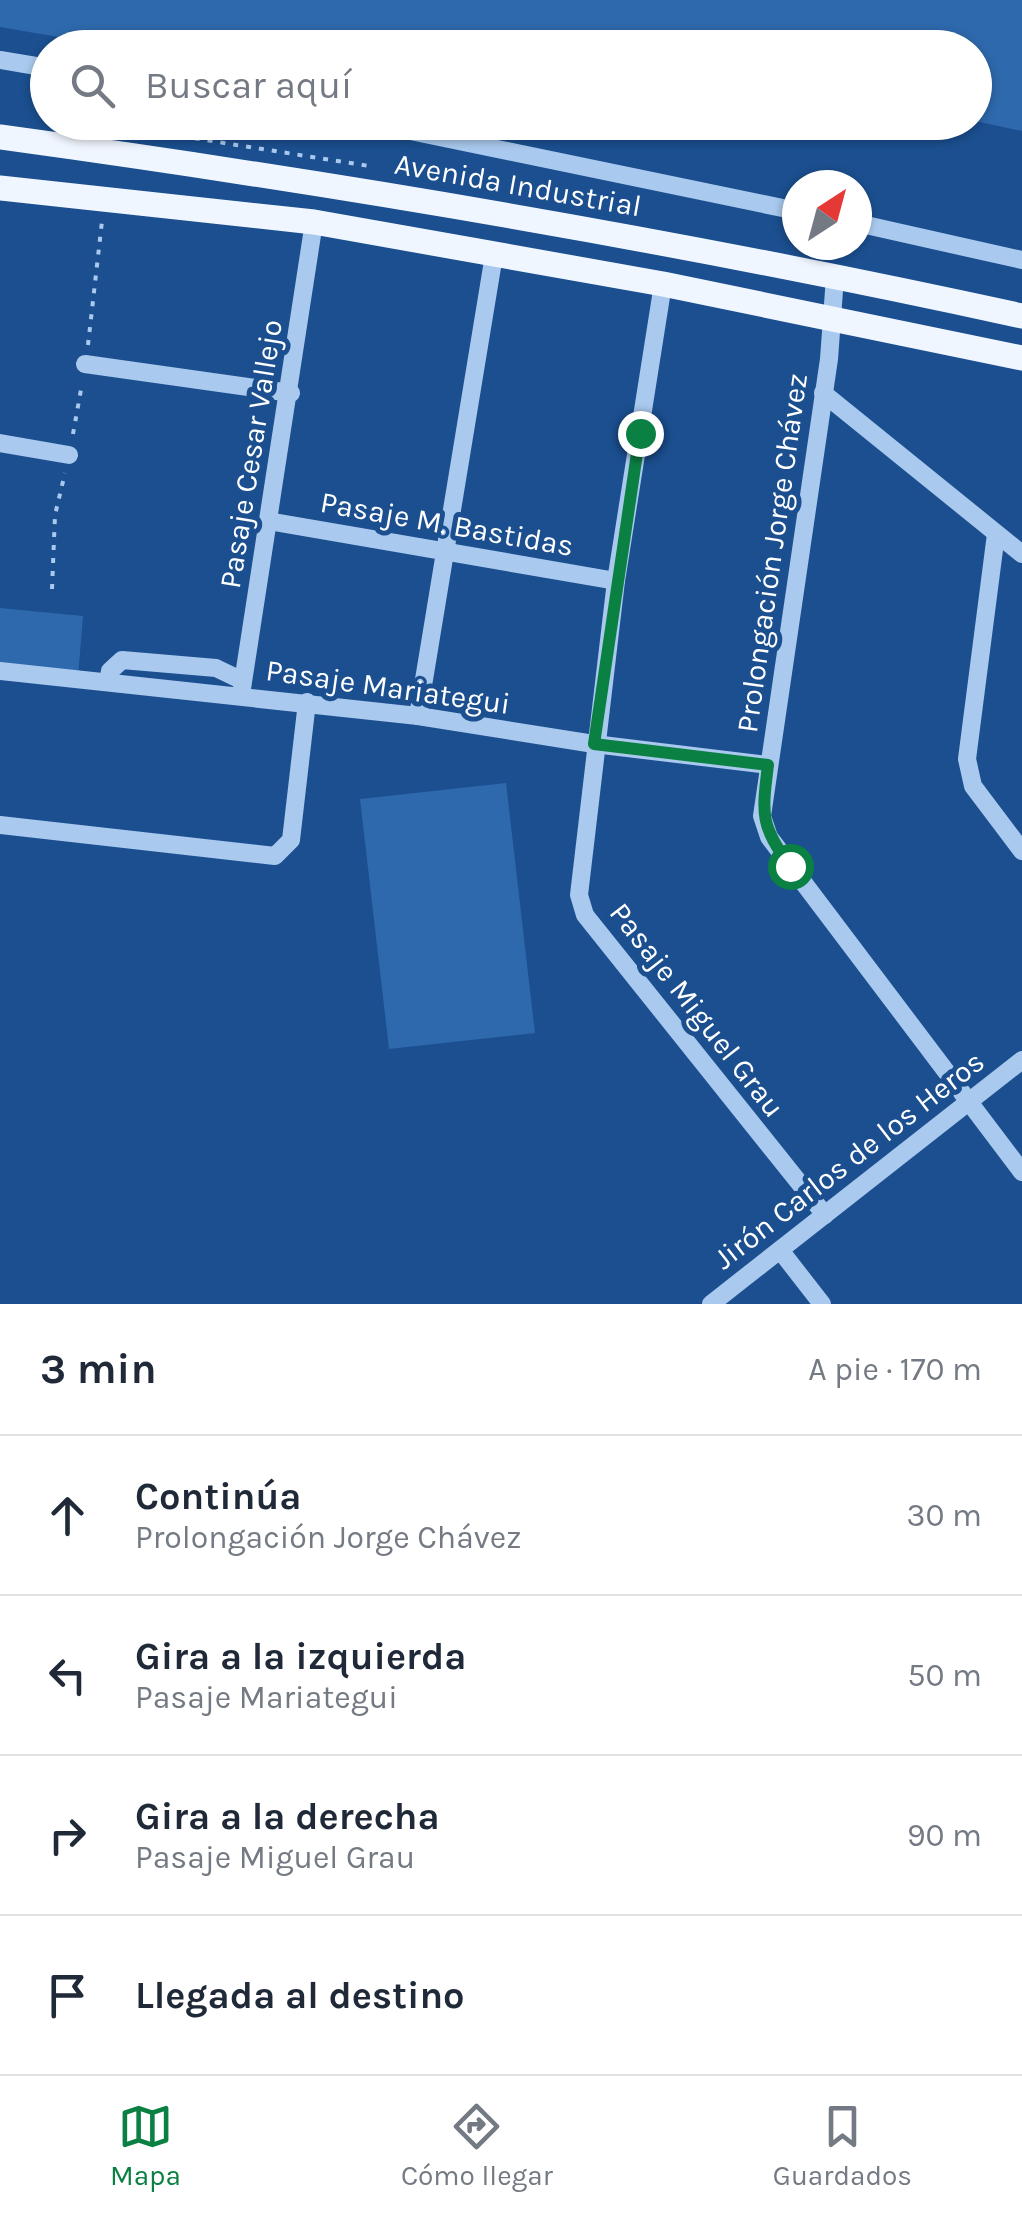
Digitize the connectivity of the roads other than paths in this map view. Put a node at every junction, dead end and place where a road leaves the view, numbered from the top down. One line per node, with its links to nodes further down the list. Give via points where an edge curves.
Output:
1 (0, 60): 2 (street)
2 (30, 65)
3 (0, 137): 11 (main road, Avenida Industrial, via 317,182)
4 (454, 140): 6 (street)
5 (0, 188): 7 (main road)
6 (782, 208)
7 (314, 222): 9 (main road); 17 (street, Pasaje Cesar Vallejo)
8 (872, 226): 10 (street)
9 (494, 255): 12 (main road); 23 (street)
10 (1022, 260)
11 (835, 276): 13 (main road, Avenida Industrial); 14 (street, Prolongación Jorge Chávez)
12 (662, 284): 14 (main road); 25 (street, Pasaje Miguel Grau)
13 (1022, 316)
14 (832, 319): 15 (main road); 18 (street, Prolongación Jorge Chávez)
15 (1022, 358)
16 (85, 364): 17 (street)
17 (291, 393): 21 (street, Pasaje Cesar Vallejo)
18 (824, 393): 22 (street); 31 (street, Prolongación Jorge Chávez)
19 (0, 443): 20 (street)
20 (69, 455)
21 (268, 520): 23 (street, Pasaje M. Bastidas); 27 (street, Pasaje Cesar Vallejo)
22 (996, 534): 24 (street); 33 (street, via 967,759 972,786)
23 (447, 550): 25 (street, Pasaje M. Bastidas); 29 (street)
24 (1022, 554)
25 (616, 581): 30 (street, Pasaje Miguel Grau)
26 (0, 671): 27 (street, Pasaje Mariategui)
27 (242, 688): 28 (street, Pasaje Mariategui)
28 (307, 702): 29 (street, Pasaje Mariategui); 32 (street, via 291,840 274,856)
29 (418, 716): 30 (street, Pasaje Mariategui)
30 (594, 744): 31 (street, Pasaje Mariategui); 37 (street, Pasaje Miguel Grau, via 580,895 585,915)
31 (768, 765): 35 (street, Prolongación Jorge Chávez, via 762,816 768,836)
32 (0, 824)
33 (1022, 851)
34 (1022, 1060): 35 (street, Jirón Carlos de los Heros)
35 (966, 1103): 36 (street, Prolongación Jorge Chávez); 37 (street, Jirón Carlos de los Heros)
36 (1022, 1172)
37 (825, 1215): 38 (street, Jirón Carlos de los Heros)
38 (780, 1250): 39 (street, Jirón Carlos de los Heros); 40 (street)
39 (711, 1304)
40 (822, 1304)

